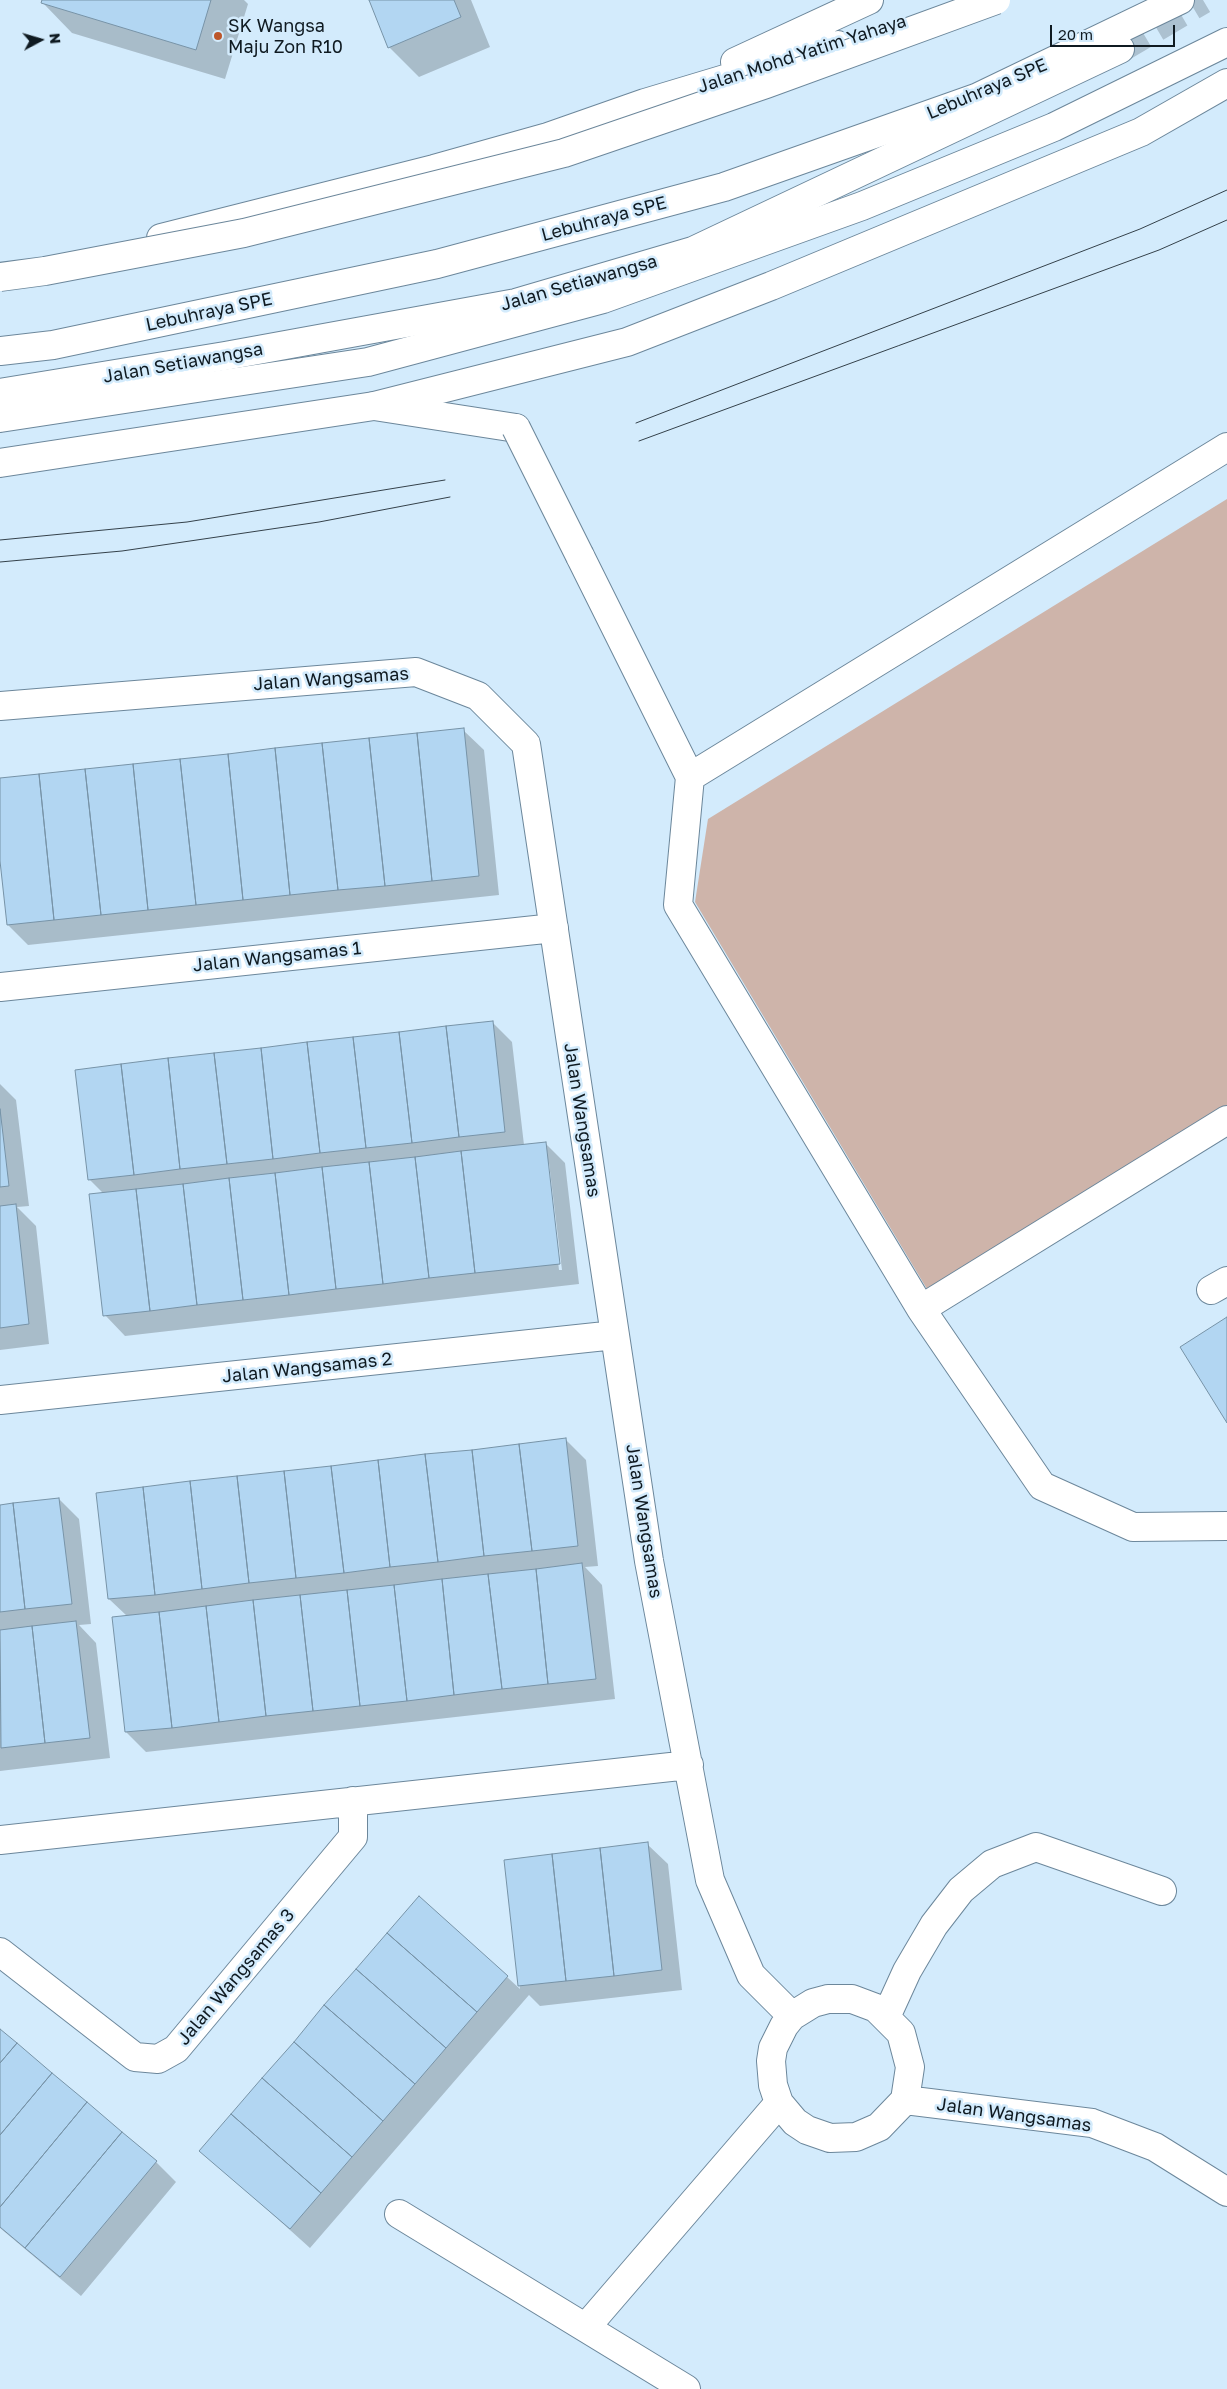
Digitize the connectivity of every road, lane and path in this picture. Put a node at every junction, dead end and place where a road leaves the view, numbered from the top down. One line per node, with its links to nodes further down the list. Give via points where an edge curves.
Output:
1 (869, 0): 8 (main road)
2 (957, 0): 8 (main road, Jalan Mohd Yatim Yahaya, via 877,34)
3 (996, 0): 9 (main road, bridge, via 564,153 244,233)
4 (1180, 0): 11 (main road, Lebuhraya SPE, via 976,98 724,187 437,264 53,345)
5 (1227, 42): 14 (main road, via 1054,127 871,202 603,299 368,362)
6 (1120, 49): 12 (main road, Jalan Setiawangsa, via 693,250 516,303)
7 (1227, 83): 13 (main road, via 1141,132 771,286 627,342)
8 (645, 103): 10 (main road, via 548,137)
9 (0, 277)
10 (0, 282)
11 (0, 351)
12 (0, 393)
13 (374, 406): 16 (main road); 18 (main road, bridge, via 516,428)
14 (0, 418)
15 (1227, 447): 18 (main road)
16 (0, 463)
17 (0, 706): 19 (main road, Jalan Wangsamas, via 416,672 478,696 526,744)
18 (690, 777): 22 (main road, via 678,905)
19 (554, 928): 20 (main road, Jalan Wangsamas 1); 23 (main road, Jalan Wangsamas)
20 (0, 987)
21 (1227, 1120): 22 (main road)
22 (921, 1310): 25 (main road, via 1042,1486 1133,1527)
23 (614, 1335): 24 (main road, Jalan Wangsamas 2); 26 (main road, Jalan Wangsamas, via 649,1561)
24 (0, 1400)
25 (1227, 1526)
26 (689, 1765): 27 (main road); 31 (main road, Jalan Wangsamas, via 710,1880 734,1939 751,1975)
27 (353, 1801): 28 (main road); 30 (main road, Jalan Wangsamas 3, via 353,1837 176,2049 158,2058 136,2058)
28 (0, 1840)
29 (1162, 1891): 32 (main road, via 1036,1847 992,1864 961,1890 934,1925)
30 (0, 1952)
31 (792, 2016): 32 (main road, via 812,2003 852,1999 876,2008); 34 (main road, via 771,2060 773,2085)
32 (886, 2017): 33 (main road, via 901,2033 910,2068)
33 (905, 2100): 34 (main road, via 879,2127 856,2137 830,2138 795,2122); 35 (main road, Jalan Wangsamas, via 1092,2123 1155,2147)
34 (779, 2103): 37 (main road)
35 (1227, 2192)
36 (399, 2214): 37 (main road)
37 (587, 2326): 38 (main road)
38 (686, 2389)

